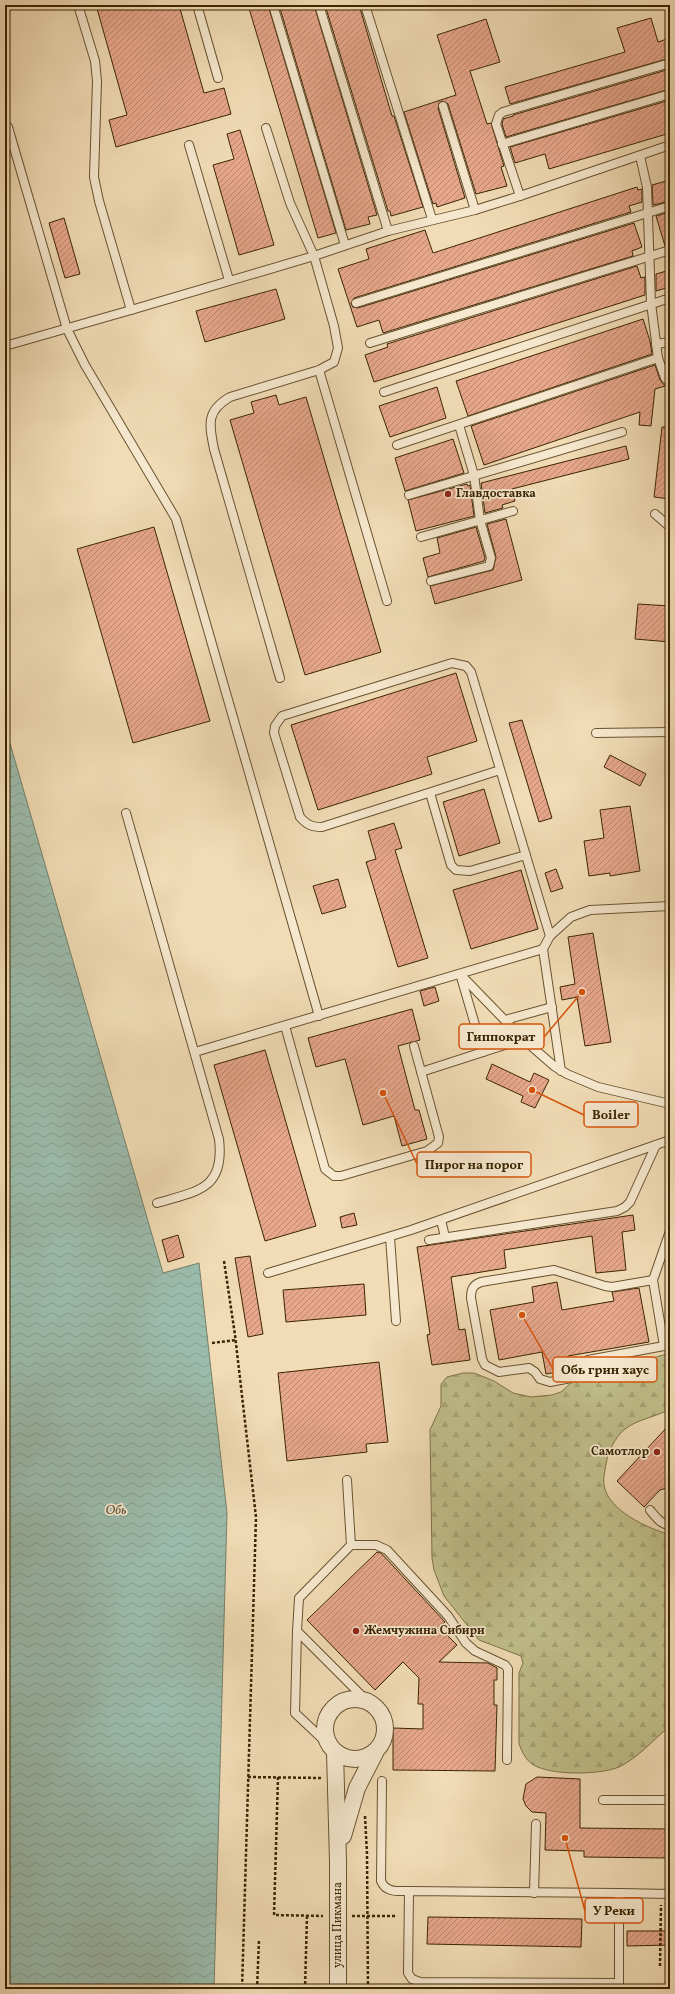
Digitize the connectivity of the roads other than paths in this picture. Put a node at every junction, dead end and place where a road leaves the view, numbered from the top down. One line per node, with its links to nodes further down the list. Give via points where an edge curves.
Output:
1 (78, 5): 30 (lane, via 95,61 97,81 94,178)
2 (197, 5): 7 (lane)
3 (273, 5): 22 (lane)
4 (319, 5): 21 (lane)
5 (365, 5): 20 (lane)
6 (670, 63): 12 (lane, via 498,114 496,119)
7 (218, 78)
8 (670, 94): 12 (lane)
9 (443, 106): 18 (lane)
10 (8, 127): 31 (lane)
11 (266, 128): 24 (lane, via 290,203)
12 (502, 144): 16 (lane)
13 (189, 145): 26 (lane)
14 (670, 145): 15 (lane)
15 (640, 156): 16 (lane); 19 (lane, via 647,187)
16 (520, 196): 18 (lane)
17 (670, 206): 19 (lane)
18 (475, 210): 20 (lane)
19 (648, 213): 25 (lane); 28 (lane)
20 (432, 219): 21 (lane)
21 (388, 231): 22 (lane)
22 (345, 245): 24 (lane)
23 (670, 250): 25 (lane)
24 (314, 256): 26 (lane); 37 (lane, via 338,348 334,362)
25 (648, 256): 29 (lane); 33 (lane)
26 (229, 280): 30 (lane)
27 (670, 298): 29 (lane)
28 (356, 303)
29 (651, 304): 34 (lane); 39 (lane)
30 (131, 310): 31 (lane)
31 (67, 329): 35 (lane); 64 (lane, via 84,365 176,520)
32 (670, 342): 34 (lane)
33 (370, 343)
34 (656, 344): 36 (lane)
35 (5, 346)
36 (658, 358): 38 (lane, via 665,378); 40 (lane)
37 (319, 370): 51 (lane); 52 (lane, via 230,397 218,404 212,414 210,429)
38 (670, 383)
39 (384, 392)
40 (459, 426): 42 (lane); 43 (lane)
41 (622, 432): 43 (lane)
42 (397, 445)
43 (474, 475): 44 (lane); 47 (lane)
44 (409, 495)
45 (513, 511): 47 (lane)
46 (655, 514): 48 (lane)
47 (480, 520): 49 (lane); 50 (lane, via 491,558 489,566)
48 (670, 527)
49 (421, 537)
50 (431, 581)
51 (387, 601)
52 (280, 678)
53 (670, 732): 54 (lane)
54 (596, 733)
55 (500, 770): 56 (lane); 56 (lane, via 471,672 459,663 452,663 282,716 274,726 300,817 313,827 322,827); 58 (lane)
56 (430, 793): 58 (lane, via 451,865 456,870 470,872)
57 (126, 813): 69 (lane)
58 (526, 855): 60 (lane)
59 (670, 906): 60 (lane, via 590,910 571,917)
60 (550, 936): 61 (lane)
61 (543, 948): 62 (lane); 63 (lane)
62 (460, 974): 64 (lane); 65 (lane); 70 (lane)
63 (552, 1007): 65 (lane); 71 (lane)
64 (319, 1016): 66 (lane)
65 (505, 1020): 67 (lane)
66 (285, 1026): 69 (lane); 72 (lane, via 325,1169 334,1176 427,1151 438,1144 439,1137)
67 (523, 1039): 70 (lane); 71 (lane)
68 (414, 1046): 72 (lane)
69 (195, 1052): 76 (lane, via 219,1139 219,1165 208,1185)
70 (483, 1052): 72 (lane)
71 (561, 1071): 73 (lane, via 598,1087)
72 (421, 1072)
73 (670, 1104)
74 (670, 1140): 75 (lane)
75 (656, 1145): 77 (lane); 80 (lane, via 630,1202 617,1211)
76 (157, 1204)
77 (441, 1220): 79 (lane); 80 (lane)
78 (670, 1231): 83 (lane)
79 (390, 1237): 82 (lane); 84 (lane)
80 (445, 1237): 81 (lane)
81 (429, 1240)
82 (268, 1273)
83 (653, 1280): 85 (lane); 85 (lane, via 612,1287 554,1270 475,1284 471,1290 471,1298 482,1359 485,1365 499,1372 529,1368 540,1379 550,1382 570,1378 588,1360)
84 (396, 1321)
85 (667, 1346)
86 (347, 1480): 89 (lane)
87 (650, 1510): 88 (lane, via 659,1521)
88 (670, 1525)
89 (351, 1545): 90 (lane, via 299,1598); 94 (lane, via 376,1545 387,1550 448,1616 466,1643 475,1651 505,1665 508,1669)
90 (298, 1631): 91 (lane); 92 (lane, via 295,1713)
91 (367, 1701): 92 (street, via 348,1700 332,1709 325,1726); 93 (street, via 381,1712 386,1730 383,1742)
92 (332, 1748): 93 (street, via 350,1760 359,1760); 99 (street)
93 (375, 1753): 99 (street, via 357,1788 346,1821)
94 (507, 1760)
95 (382, 1780): 100 (lane, via 381,1881 386,1889)
96 (603, 1800): 97 (lane)
97 (670, 1800)
98 (536, 1824): 101 (lane)
99 (338, 1862): 107 (street, улица Пикмана)
100 (409, 1891): 101 (lane); 105 (lane, via 408,1973 412,1979 420,1982)
101 (534, 1893): 102 (lane)
102 (620, 1893): 103 (lane); 106 (lane)
103 (670, 1894)
104 (670, 1971): 108 (lane)
105 (534, 1986): 106 (lane)
106 (619, 1986)
107 (338, 1989)
108 (670, 1989)

